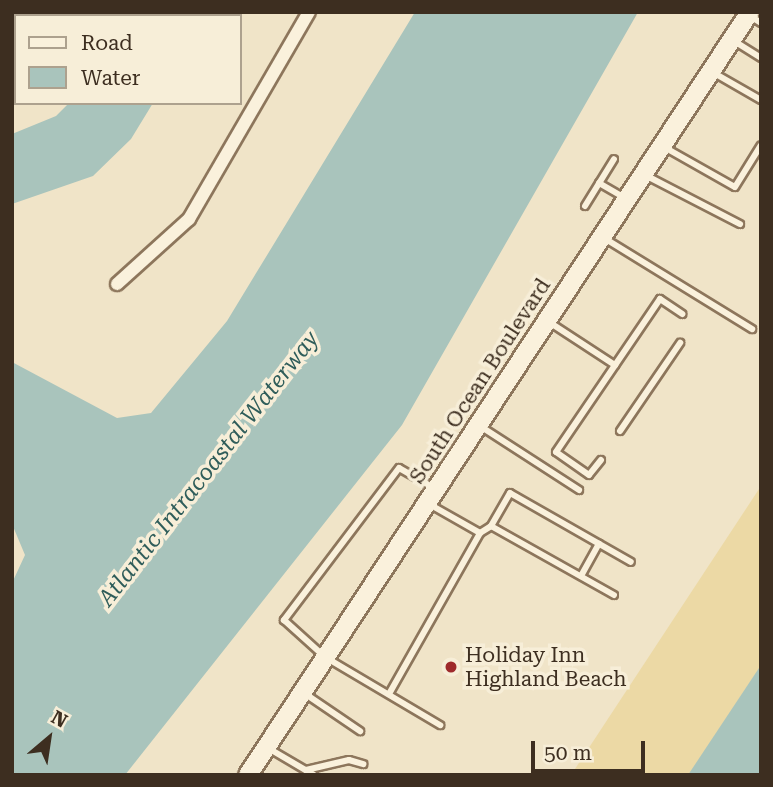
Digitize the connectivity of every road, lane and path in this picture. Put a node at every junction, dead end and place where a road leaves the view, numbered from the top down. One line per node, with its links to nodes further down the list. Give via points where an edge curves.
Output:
1 (309, 12): 16 (street, via 189,219)
2 (753, 17): 3 (main road, South Ocean Boulevard)
3 (732, 40): 4 (lane); 5 (main road, South Ocean Boulevard)
4 (761, 58)
5 (711, 71): 6 (lane); 8 (main road, South Ocean Boulevard)
6 (761, 100)
7 (761, 145): 8 (lane, via 735,187)
8 (662, 146): 10 (main road, South Ocean Boulevard)
9 (614, 159): 11 (lane)
10 (644, 174): 12 (main road, South Ocean Boulevard); 14 (lane)
11 (599, 183): 12 (lane); 13 (lane)
12 (627, 199): 15 (main road, South Ocean Boulevard)
13 (585, 206)
14 (740, 224)
15 (602, 237): 18 (main road, South Ocean Boulevard); 19 (lane)
16 (117, 285)
17 (682, 314): 21 (lane, via 660,299)
18 (547, 321): 21 (lane); 22 (main road, South Ocean Boulevard)
19 (752, 329)
20 (680, 343): 23 (lane)
21 (615, 365): 24 (lane, via 556,452 589,475)
22 (478, 425): 25 (lane); 26 (main road, South Ocean Boulevard)
23 (620, 431)
24 (601, 460)
25 (579, 490)
26 (432, 496): 28 (lane); 33 (main road, South Ocean Boulevard); 33 (lane, via 399,468 284,620)
27 (491, 526): 28 (lane); 29 (lane, via 510,493); 31 (lane)
28 (480, 533): 35 (lane)
29 (599, 544): 30 (lane); 31 (lane)
30 (631, 562)
31 (581, 576): 32 (lane)
32 (614, 595)
33 (326, 657): 34 (main road, South Ocean Boulevard); 35 (lane)
34 (303, 692): 37 (lane); 38 (main road, South Ocean Boulevard)
35 (389, 694): 36 (lane)
36 (440, 725)
37 (360, 731)
38 (267, 747): 40 (lane); 41 (main road, South Ocean Boulevard)
39 (363, 764): 40 (lane, via 349,760)
40 (306, 770): 42 (lane)
41 (248, 775)
42 (314, 775)

